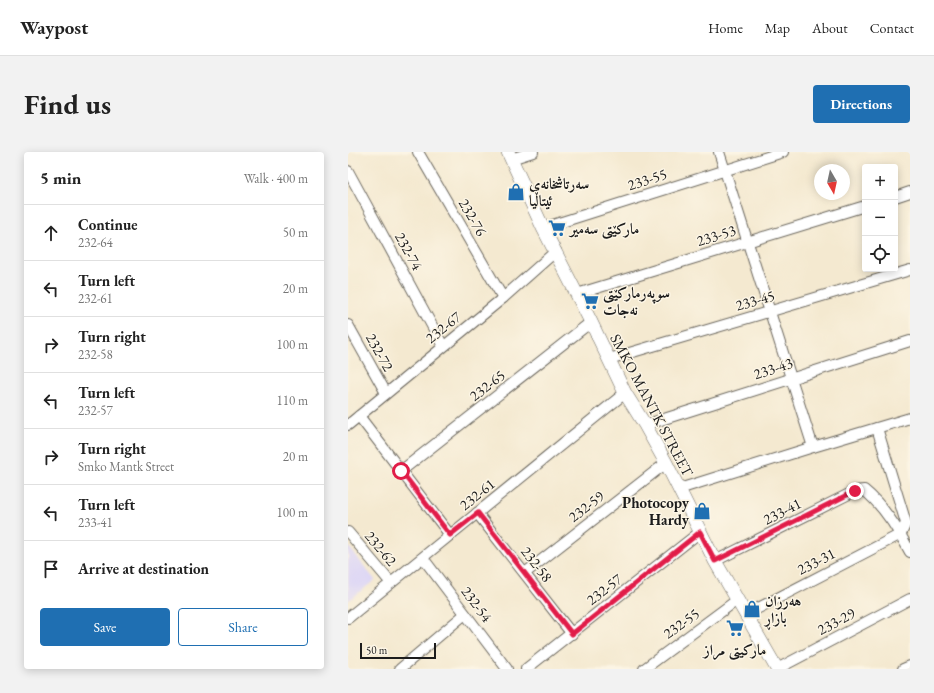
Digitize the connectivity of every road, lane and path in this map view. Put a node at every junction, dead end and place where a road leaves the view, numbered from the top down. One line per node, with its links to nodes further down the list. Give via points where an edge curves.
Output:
1 (418, 152): 16 (street, 232-76)
2 (534, 152): 5 (street)
3 (719, 152): 6 (street)
4 (783, 152): 6 (street, 233-55)
5 (509, 156): 11 (main road, SMKO MANTK STREET)
6 (724, 170): 11 (street, 233-55); 12 (street)
7 (348, 171): 21 (street, 232-74)
8 (910, 192): 9 (street)
9 (898, 196)
10 (862, 207): 12 (street, 233-53)
11 (543, 228): 13 (main road, SMKO MANTK STREET)
12 (748, 241): 15 (street, 233-53); 17 (street)
13 (556, 251): 15 (main road, SMKO MANTK STREET); 16 (street, 232-67)
14 (910, 270): 17 (street, 233-45)
15 (577, 294): 18 (main road, SMKO MANTK STREET)
16 (503, 298): 21 (street, 232-67)
17 (770, 312): 22 (street, 233-45); 23 (street)
18 (591, 322): 22 (main road, SMKO MANTK STREET); 33 (street, 232-65)
19 (348, 325): 24 (street, 232-72)
20 (910, 341): 23 (street, 233-43)
21 (443, 346): 24 (street, 232-67)
22 (609, 359): 25 (main road, SMKO MANTK STREET)
23 (791, 378): 29 (street, 233-43); 31 (street)
24 (386, 393): 26 (street, 232-67)
25 (625, 393): 29 (main road, SMKO MANTK STREET); 35 (street, 232-61)
26 (359, 416): 28 (street, 232-67); 33 (street)
27 (910, 418): 30 (street)
28 (348, 425)
29 (645, 425): 32 (main road, SMKO MANTK STREET)
30 (877, 428): 31 (street); 38 (street, via 906,523)
31 (813, 447): 34 (street)
32 (666, 463): 34 (main road, SMKO MANTK STREET); 43 (street, 232-59)
33 (401, 471): 39 (street)
34 (679, 489): 37 (main road, SMKO MANTK STREET)
35 (478, 513): 39 (street, 232-61); 43 (street, 232-58)
36 (348, 532): 44 (street, 232-62)
37 (700, 532): 42 (main road, SMKO MANTK STREET); 50 (street, 232-57)
38 (901, 534): 40 (street); 42 (street, 233-41, via 882,508 864,490 855,491); 48 (street, 233-31)
39 (450, 535): 41 (street, 232-61)
40 (910, 552)
41 (423, 558): 44 (street, 232-61); 47 (street, 232-54)
42 (715, 561): 46 (main road, SMKO MANTK STREET)
43 (524, 573): 50 (street, 232-58)
44 (391, 583): 49 (street, 232-61)
45 (910, 599): 56 (street, 233-29)
46 (737, 600): 48 (main road, SMKO MANTK STREET); 55 (street, 232-55)
47 (465, 614): 52 (street); 53 (street, 232-54)
48 (745, 615): 56 (main road, SMKO MANTK STREET)
49 (348, 618)
50 (572, 634): 54 (street, 232-57)
51 (910, 666): 57 (street)
52 (404, 668)
53 (507, 669)
54 (526, 669)
55 (644, 669)
56 (777, 669)
57 (903, 669)

